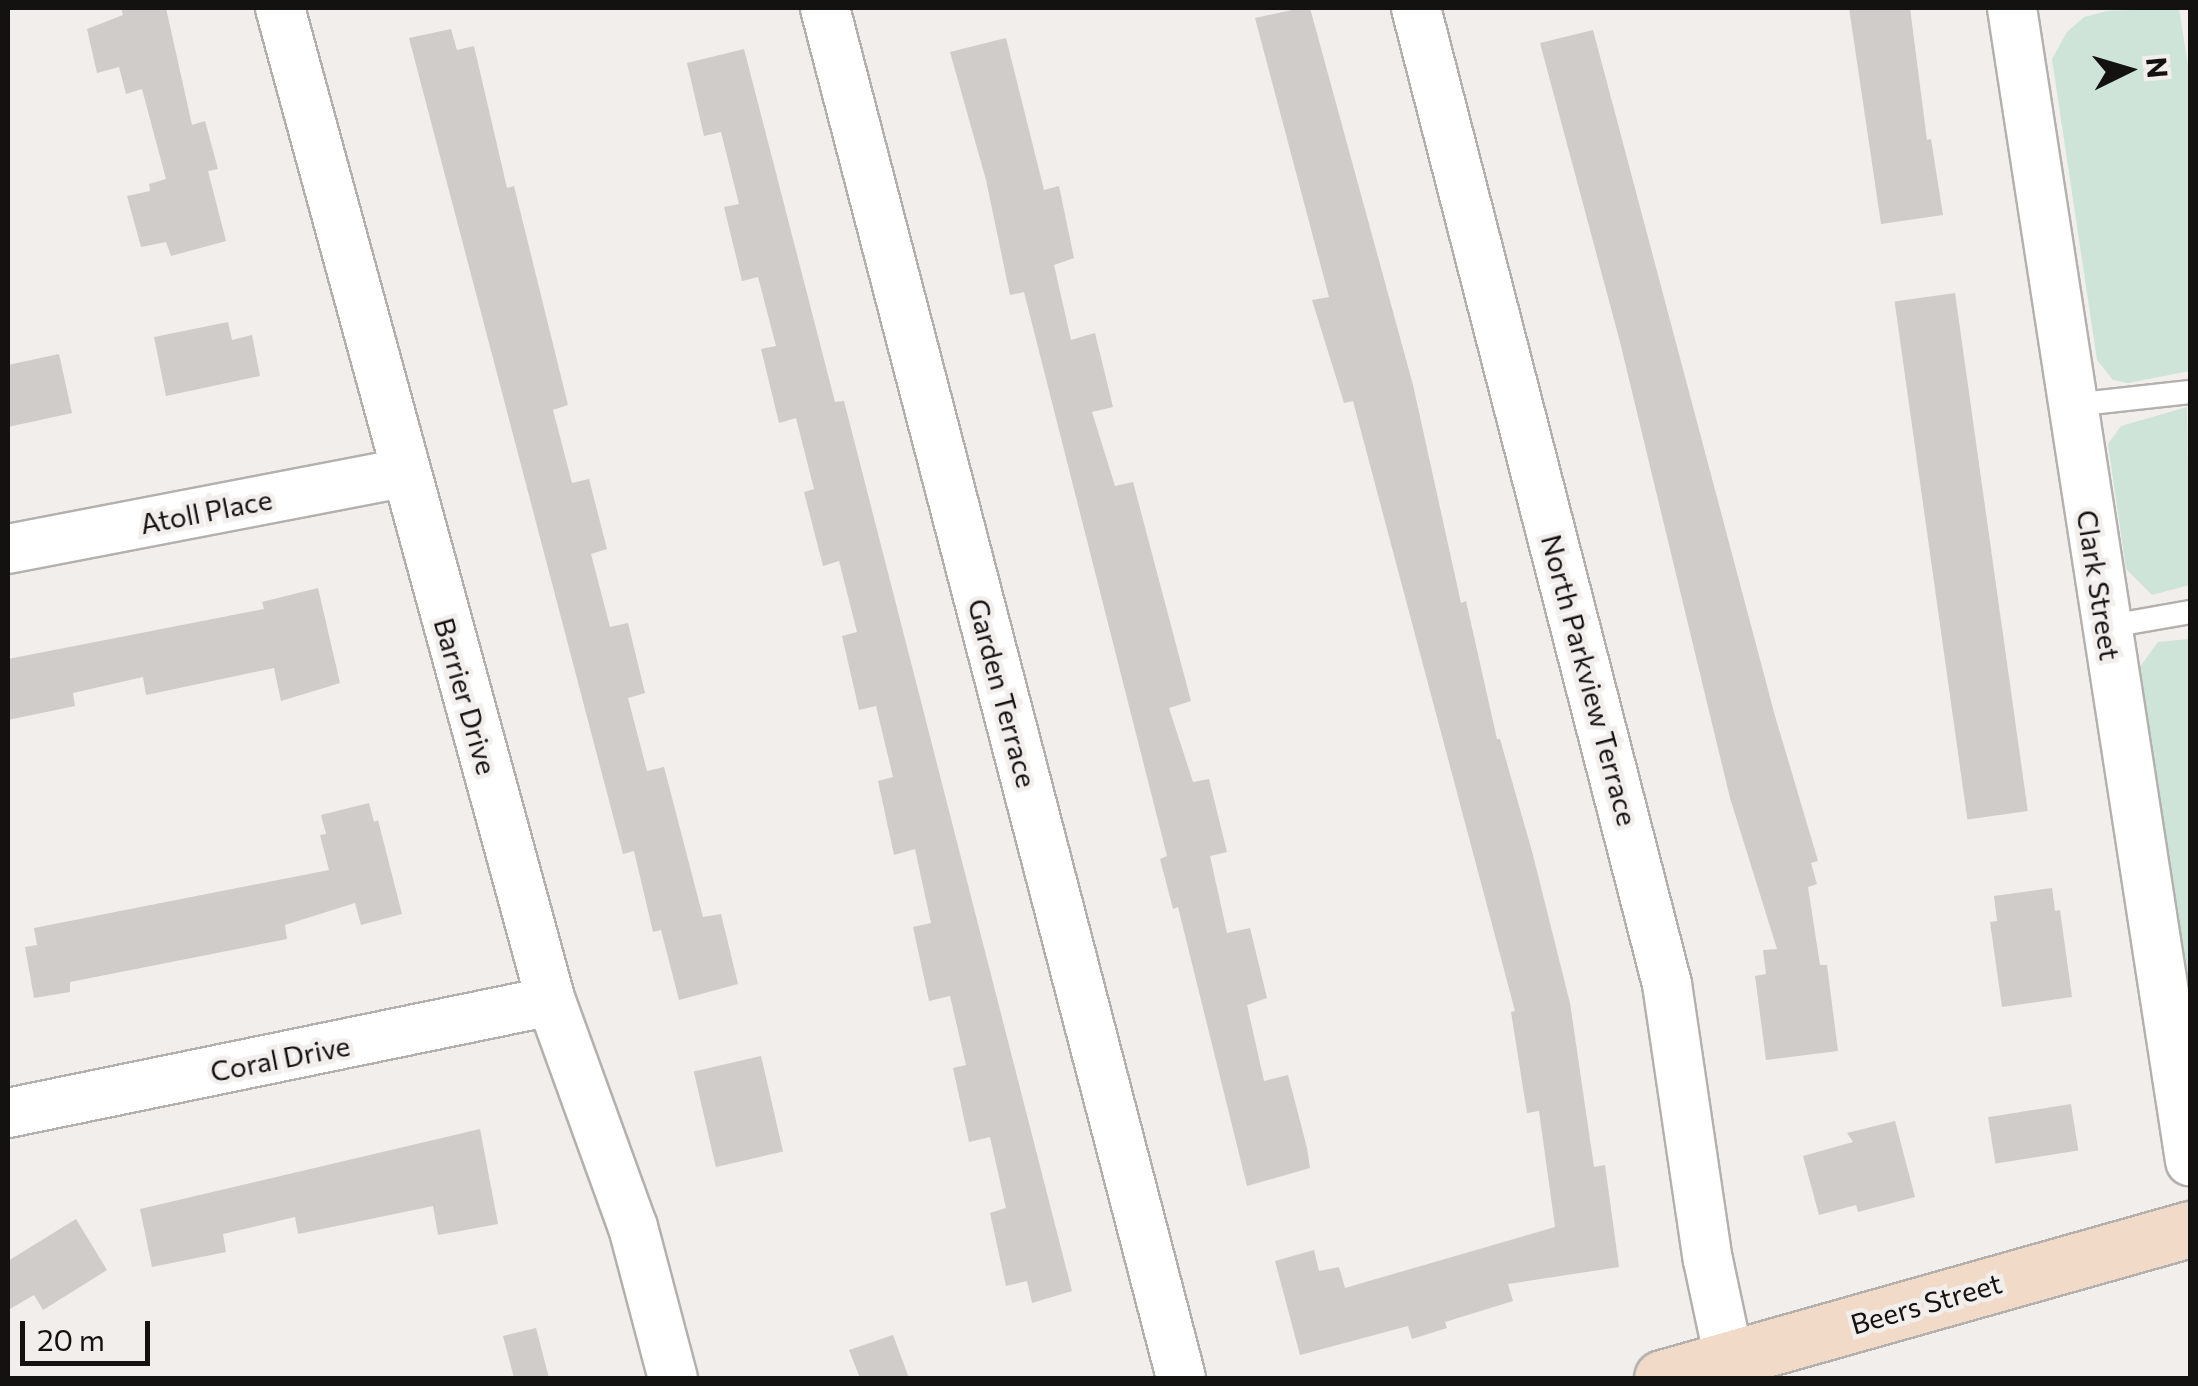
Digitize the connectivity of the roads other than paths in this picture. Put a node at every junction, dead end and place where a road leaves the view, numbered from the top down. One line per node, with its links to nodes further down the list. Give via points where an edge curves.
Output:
1 (280, 8): 7 (street, Barrier Drive)
2 (825, 8): 17 (street, Garden Terrace)
3 (1416, 8): 15 (street, North Parkview Terrace, via 1668,984)
4 (2012, 8): 6 (street, Clark Street)
5 (2190, 392): 6 (lane)
6 (2072, 404): 10 (street, Clark Street)
7 (404, 473): 8 (street, Atoll Place); 11 (street, Barrier Drive)
8 (8, 549)
9 (2190, 612): 10 (lane)
10 (2106, 628): 13 (street, Clark Street)
11 (552, 1001): 12 (street, Coral Drive); 16 (street, Barrier Drive, via 633,1226)
12 (8, 1113)
13 (2190, 1161)
14 (2190, 1229): 15 (street, Beers Street)
15 (1729, 1359): 18 (street, Beers Street)
16 (673, 1378)
17 (1181, 1378)
18 (1662, 1378)

